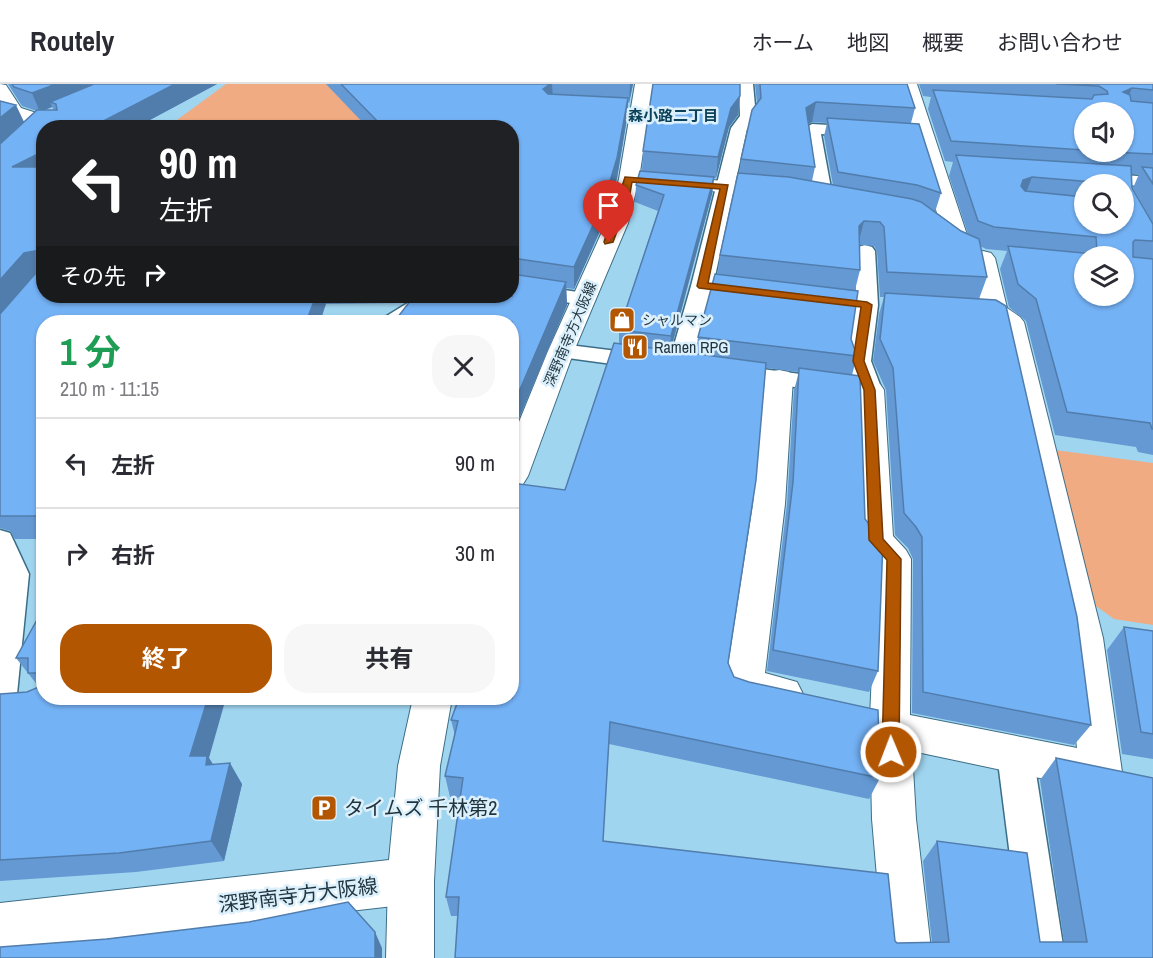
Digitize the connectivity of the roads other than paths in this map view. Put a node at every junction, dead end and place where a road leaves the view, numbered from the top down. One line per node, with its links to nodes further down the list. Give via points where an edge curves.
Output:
1 (645, 84): 16 (street, 深野南寺方大阪線, via 634,111)
2 (746, 84): 19 (lane, via 748,117 739,128)
3 (0, 89): 5 (street)
4 (916, 97): 11 (street)
5 (7, 112): 6 (street)
6 (51, 120)
7 (36, 129): 10 (street)
8 (880, 133): 20 (lane, via 812,129)
9 (903, 135): 11 (lane)
10 (25, 136)
11 (925, 136): 12 (street)
12 (935, 168): 13 (lane); 24 (street)
13 (958, 170)
14 (1071, 177): 15 (lane)
15 (1074, 178)
16 (628, 179): 19 (street); 28 (street, 深野南寺方大阪線, via 616,223)
17 (1153, 182): 18 (lane)
18 (1134, 186)
19 (724, 187): 20 (street); 25 (lane)
20 (808, 196): 21 (street)
21 (846, 202)
22 (930, 221): 24 (street)
23 (865, 251): 31 (lane)
24 (983, 255): 47 (street, via 983,312 1011,321 1084,638)
25 (702, 286): 27 (lane); 34 (lane, via 691,367)
26 (519, 289): 28 (lane)
27 (773, 294)
28 (584, 299): 34 (street, 深野南寺方大阪線)
29 (843, 302): 31 (lane)
30 (423, 303): 33 (lane)
31 (867, 305): 32 (lane); 37 (lane, via 858,361)
32 (890, 306)
33 (404, 315)
34 (561, 351): 38 (street, 深野南寺方大阪線)
35 (735, 373): 36 (lane)
36 (779, 378): 37 (lane); 42 (street, via 769,504 744,685)
37 (870, 390): 45 (street, via 876,540 894,559)
38 (519, 458)
39 (0, 541): 40 (lane, via 14,574)
40 (6, 592): 41 (lane)
41 (0, 694)
42 (812, 700)
43 (430, 705): 49 (street, via 413,810)
44 (856, 710): 45 (street)
45 (890, 723): 46 (street); 52 (street, via 894,819)
46 (1015, 754): 47 (street); 53 (lane)
47 (1101, 772): 48 (street)
48 (1143, 779)
49 (411, 881): 50 (street, 深野南寺方大阪線); 51 (street)
50 (0, 927)
51 (410, 958)
52 (908, 958)
53 (1044, 958)

